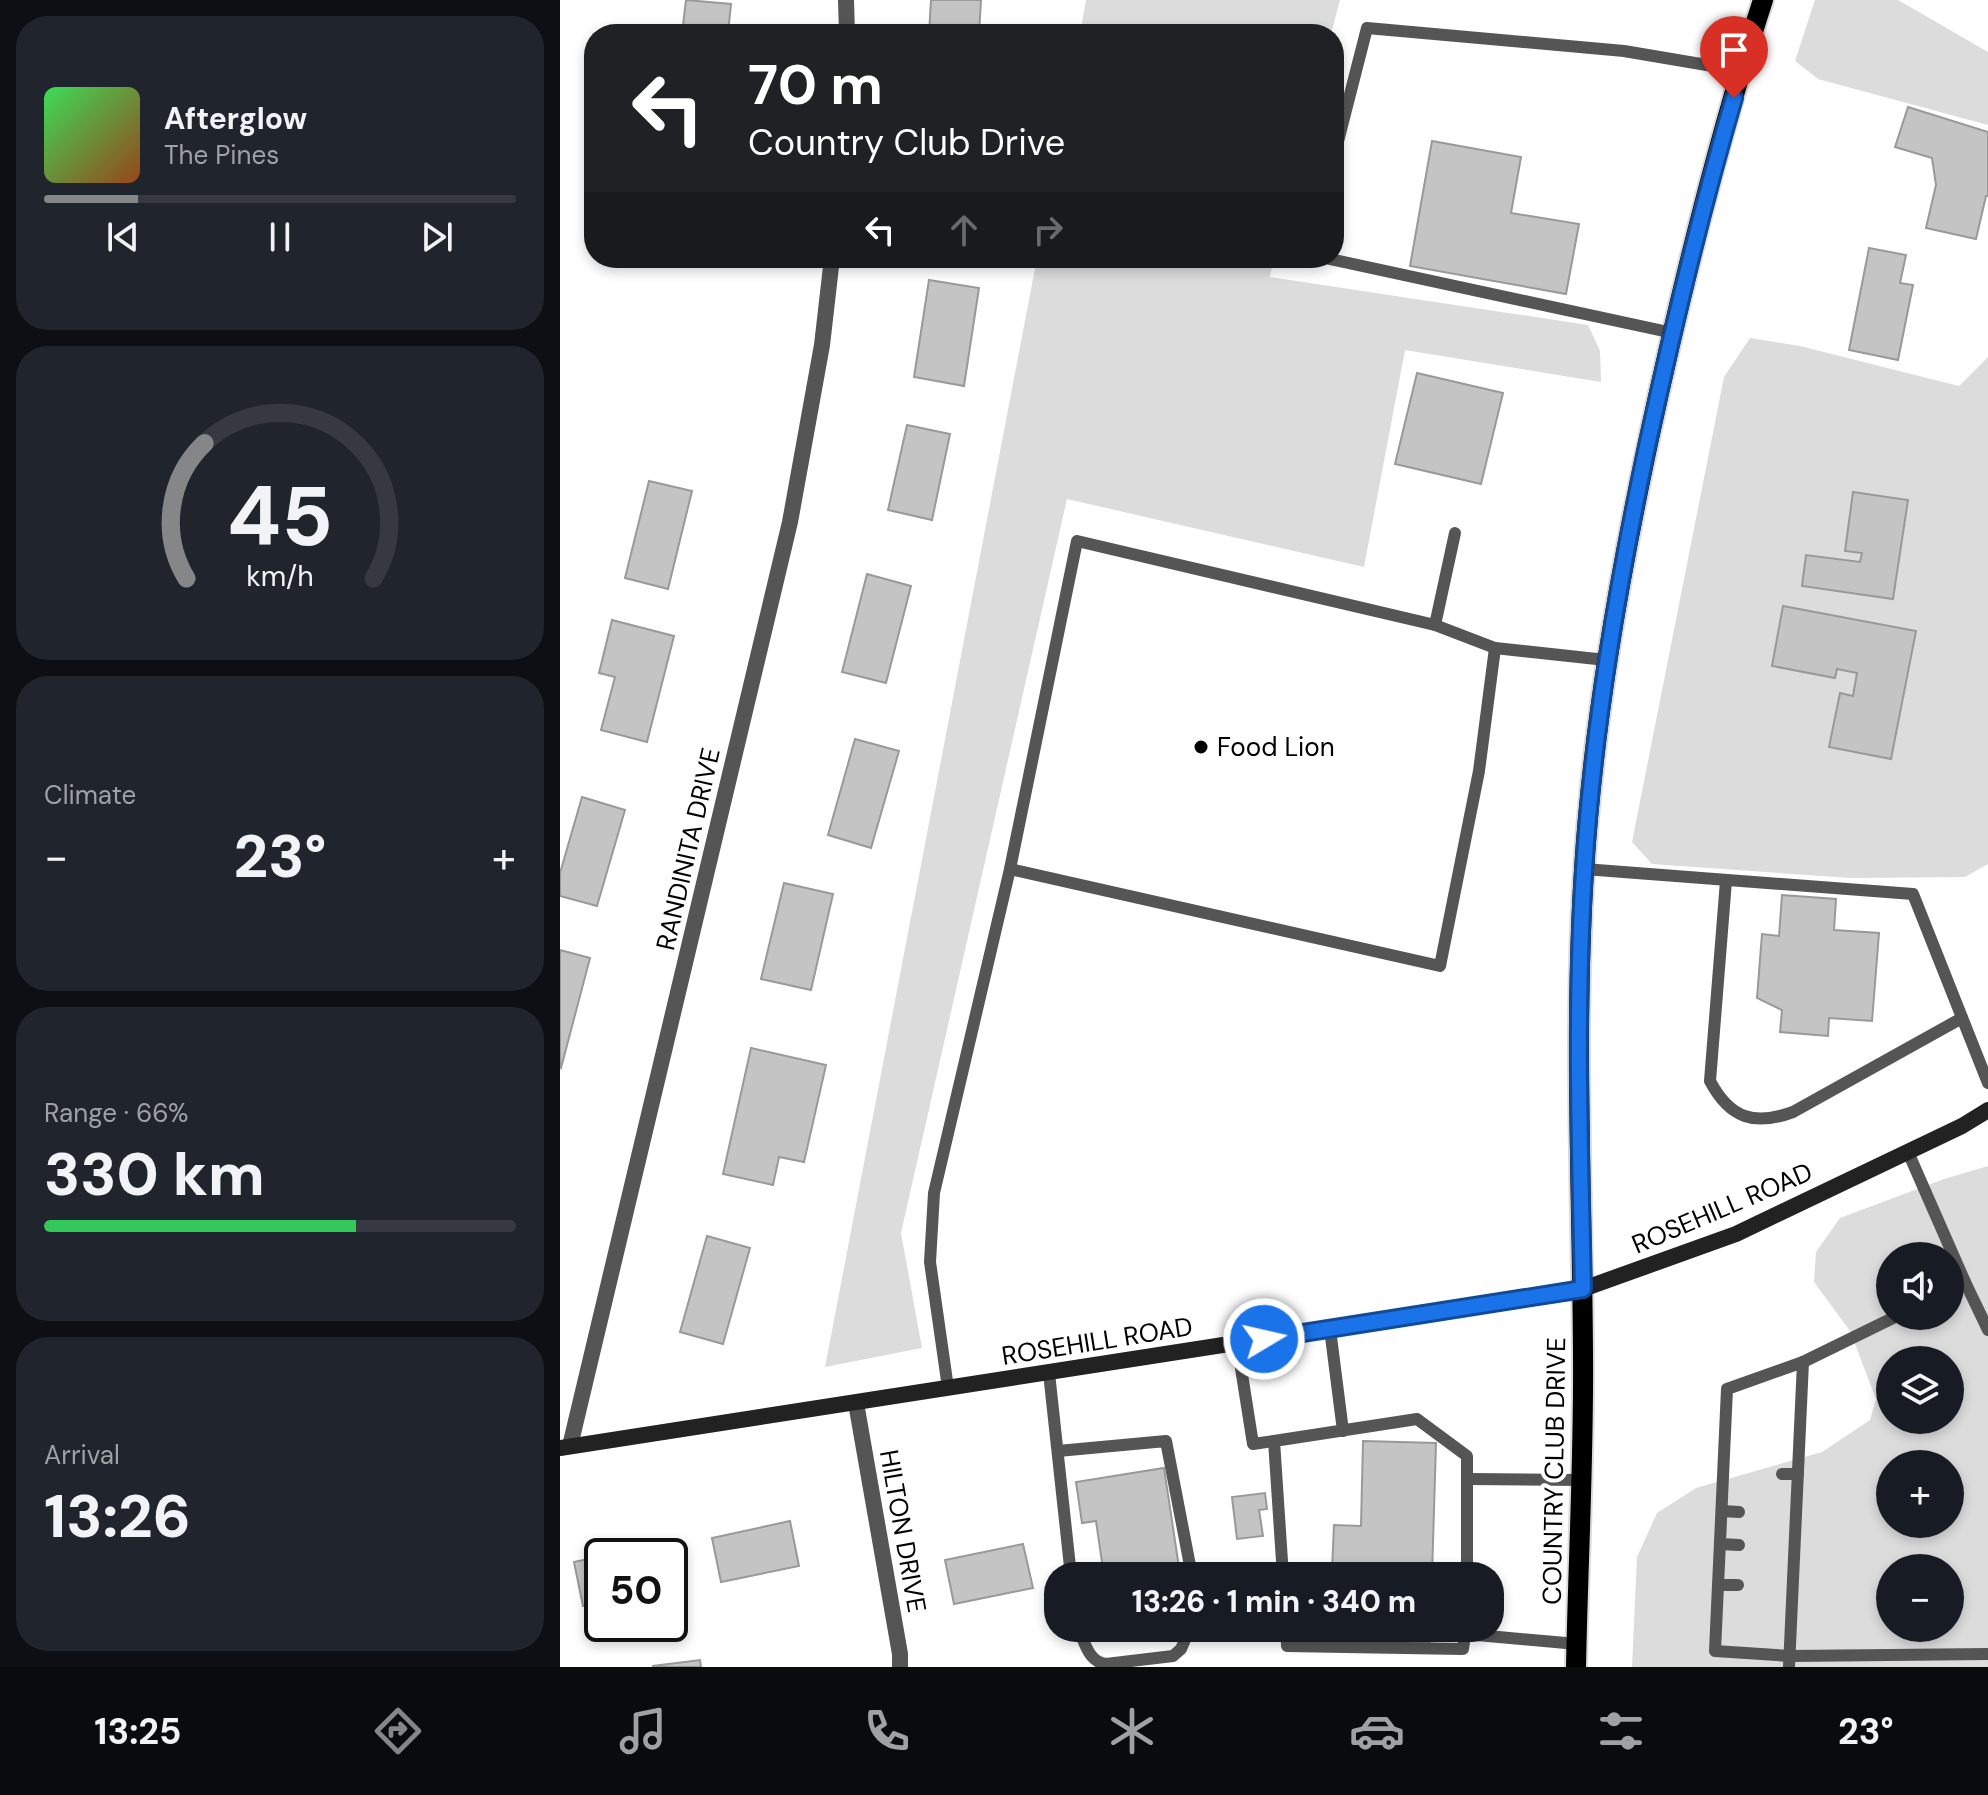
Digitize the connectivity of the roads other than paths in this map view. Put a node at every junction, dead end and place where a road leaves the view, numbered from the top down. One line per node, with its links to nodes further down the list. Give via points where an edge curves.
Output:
1 (846, 0): 3 (street)
2 (1763, 0): 4 (main road, COUNTRY CLUB DRIVE)
3 (847, 24)
4 (1742, 71): 5 (lane, via 1624,51 1367,28); 8 (main road, COUNTRY CLUB DRIVE)
5 (1344, 118)
6 (1344, 262): 8 (lane)
7 (831, 268): 36 (street, RANDINITA DRIVE, via 790,522)
8 (1673, 333): 12 (main road, COUNTRY CLUB DRIVE)
9 (1455, 533): 10 (lane)
10 (1435, 625): 11 (lane); 13 (lane, via 1077,541)
11 (1495, 648): 12 (lane); 13 (lane, via 1479,771 1440,966)
12 (1606, 660): 14 (main road, COUNTRY CLUB DRIVE)
13 (1010, 869): 28 (lane, via 934,1193 930,1262)
14 (1584, 869): 15 (lane); 21 (main road, COUNTRY CLUB DRIVE, via 1579,1089)
15 (1726, 881): 16 (lane, via 1913,894); 16 (lane, via 1710,1081 1719,1098 1749,1119 1770,1121 1793,1112)
16 (1962, 1018): 17 (lane)
17 (1988, 1083)
18 (1988, 1110): 19 (main road, ROSEHILL ROAD)
19 (1908, 1152): 20 (lane); 21 (main road, ROSEHILL ROAD, via 1736,1234)
20 (1965, 1282): 24 (lane)
21 (1583, 1289): 23 (main road, ROSEHILL ROAD); 43 (main road, COUNTRY CLUB DRIVE)
22 (1876, 1326): 26 (lane)
23 (1330, 1329): 25 (main road, ROSEHILL ROAD); 30 (lane)
24 (1988, 1330)
25 (1237, 1343): 27 (main road, ROSEHILL ROAD); 35 (lane, via 1253,1444)
26 (1803, 1362): 31 (lane); 34 (lane, via 1727,1389)
27 (1049, 1373): 28 (main road, ROSEHILL ROAD); 37 (lane)
28 (948, 1388): 29 (main road, ROSEHILL ROAD)
29 (856, 1403): 36 (main road, ROSEHILL ROAD); 66 (street, HILTON DRIVE)
30 (1343, 1431): 35 (lane); 42 (lane, via 1417,1419 1467,1456)
31 (1800, 1433): 32 (lane); 41 (lane)
32 (1784, 1434)
33 (1741, 1435): 34 (lane)
34 (1725, 1436): 38 (lane)
35 (1274, 1441): 52 (lane)
36 (565, 1447)
37 (1058, 1451): 50 (lane); 51 (lane, via 1166,1441)
38 (1724, 1474): 39 (lane); 44 (lane)
39 (1739, 1474)
40 (1782, 1474): 41 (lane)
41 (1798, 1474): 47 (lane)
42 (1468, 1479): 43 (lane); 53 (lane)
43 (1581, 1480): 63 (main road, COUNTRY CLUB DRIVE)
44 (1722, 1511): 45 (lane); 48 (lane)
45 (1739, 1512)
46 (1782, 1512): 47 (lane)
47 (1797, 1512): 57 (lane, via 1788,1546)
48 (1720, 1544): 49 (lane); 54 (lane)
49 (1739, 1545)
50 (1070, 1562)
51 (1189, 1562)
52 (1282, 1562)
53 (1467, 1562)
54 (1718, 1585): 55 (lane); 65 (lane, via 1715,1651)
55 (1738, 1585)
56 (1779, 1585): 57 (lane)
57 (1793, 1585): 65 (lane)
58 (1504, 1635): 63 (lane)
59 (1084, 1642): 60 (lane, via 1099,1664 1173,1656)
60 (1184, 1642)
61 (1287, 1642): 62 (lane, via 1463,1649)
62 (1464, 1642)
63 (1577, 1644): 67 (main road, COUNTRY CLUB DRIVE)
64 (1988, 1654): 65 (lane)
65 (1790, 1662)
66 (900, 1667)
67 (1576, 1667)

